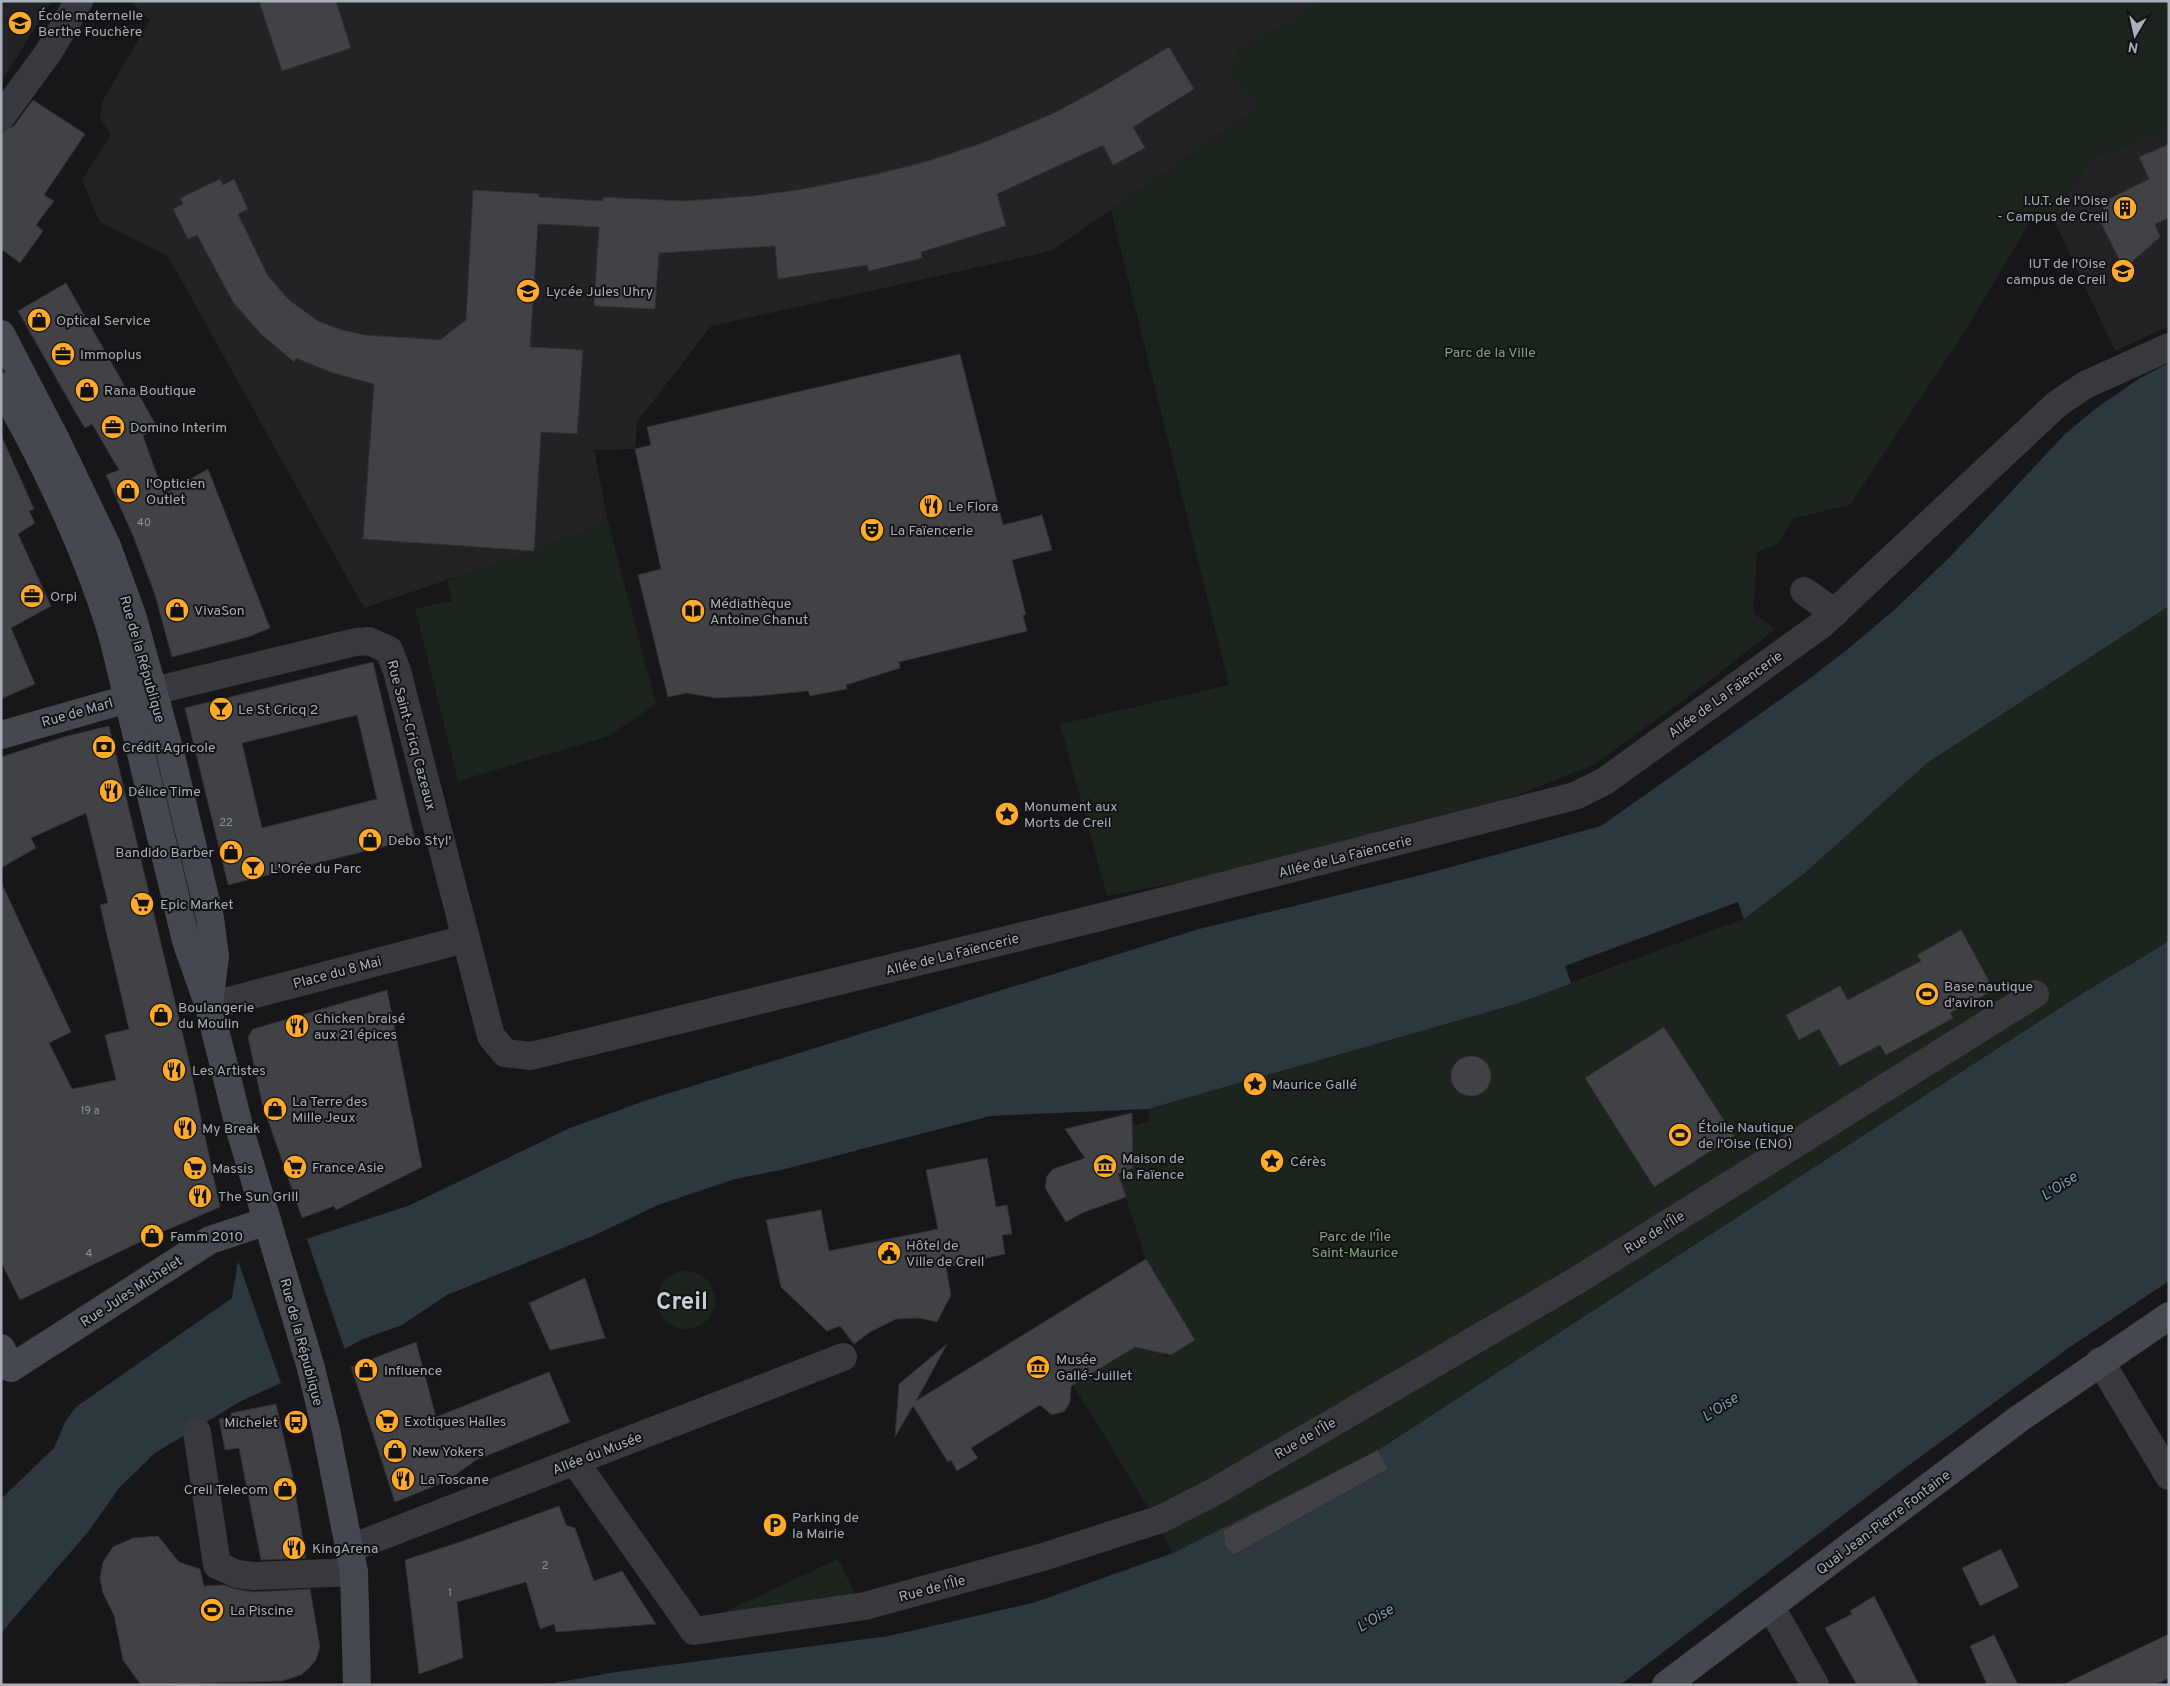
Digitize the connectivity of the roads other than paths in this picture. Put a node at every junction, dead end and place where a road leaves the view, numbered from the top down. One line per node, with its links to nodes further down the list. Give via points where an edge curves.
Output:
1 (80, 1): 2 (street, via 48,53)
2 (1, 117)
3 (1, 334): 8 (main road, Rue de la République, via 107,546)
4 (2169, 347): 7 (street, Allée de La Faïencerie, via 2085,385 2057,404)
5 (1, 386): 9 (main road, Rue de la République, via 35,450 85,561 108,622)
6 (1804, 591): 7 (street)
7 (1834, 613): 11 (street, Allée de La Faïencerie, via 1605,781 1575,796 1107,916 547,1053 518,1056 505,1053 498,1047 486,1021)
8 (154, 691): 9 (main road, Rue de Marl); 11 (street, Rue Saint-Cricq Cazeaux, via 356,642 369,641 389,650); 13 (main road, Rue de la République, via 210,918 215,957)
9 (127, 698): 10 (main road, Rue de Marl); 13 (main road, Rue de la République, via 186,941)
10 (1, 735)
11 (465, 939): 13 (street, Place du 8 Mai)
12 (2035, 994): 20 (street, Rue de l'Île, via 1576,1281 1212,1493 1143,1526 864,1606 694,1631)
13 (209, 1006): 14 (main road, Rue de la République)
14 (267, 1221): 18 (main road, Rue Jules Michelet, via 210,1240); 22 (main road, Rue de la République, via 311,1368)
15 (2169, 1316): 17 (main road, Quai Jean-Pierre Fontaine)
16 (844, 1357): 20 (street, Allée du Musée)
17 (2100, 1361): 21 (street); 23 (main road, Quai Jean-Pierre Fontaine)
18 (5, 1364)
19 (198, 1432): 22 (street, Allée du Musée, via 217,1565 237,1574 262,1576)
20 (575, 1462): 22 (street, Allée du Musée)
21 (2169, 1476)
22 (352, 1560): 24 (main road, Rue de la République)
23 (1771, 1607): 25 (main road, Quai Jean-Pierre Fontaine); 26 (street)
24 (357, 1685)
25 (1666, 1685)
26 (1815, 1685)

